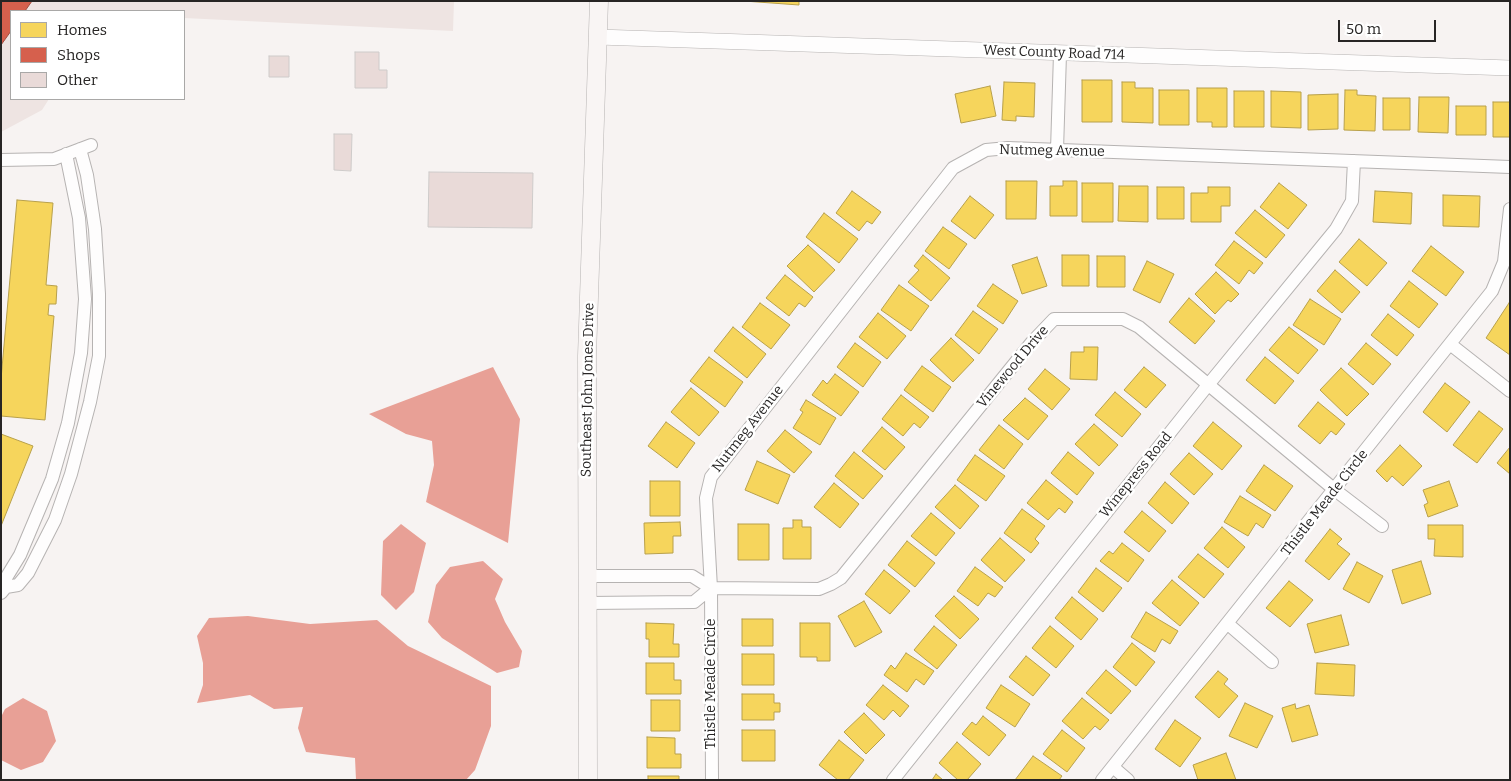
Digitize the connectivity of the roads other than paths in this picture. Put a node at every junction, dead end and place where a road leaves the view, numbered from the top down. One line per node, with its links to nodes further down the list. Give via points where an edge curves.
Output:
1 (598, 1): 2 (main road, Southeast John Jones Drive)
2 (598, 37): 3 (street, West County Road 714); 16 (main road, Southeast John Jones Drive, via 587,356)
3 (1060, 54): 4 (street, West County Road 714); 5 (street)
4 (1510, 68)
5 (1057, 150): 8 (street, Nutmeg Avenue); 17 (street, Nutmeg Avenue, via 986,150 959,164 947,176 710,477 706,498)
6 (66, 154): 7 (street, via 54,159); 18 (street, via 79,218 85,299 81,353 68,423 52,479); 18 (street, via 85,147 95,229 99,356 71,474 55,520 28,573 18,585)
7 (1, 160)
8 (1354, 162): 9 (street, Nutmeg Avenue); 12 (street, Winepress Road, via 1352,201 1336,230)
9 (1510, 167)
10 (1510, 209): 11 (street, Thistle Meade Circle, via 1504,262 1495,284)
11 (1450, 344): 13 (street); 14 (street, Thistle Meade Circle)
12 (1208, 385): 14 (street, Vinewood Drive); 17 (street, Vinewood Drive, via 1139,327 1123,319 1054,319 840,578 819,589); 25 (street, Winepress Road)
13 (1510, 391)
14 (1335, 490): 15 (street, Vinewood Drive); 20 (street, Thistle Meade Circle)
15 (1382, 526)
16 (587, 576): 17 (street, Vinewood Drive, via 692,576); 19 (main road, Southeast John Jones Drive)
17 (711, 588): 19 (street, via 694,602); 24 (street, Thistle Meade Circle)
18 (3, 590)
19 (587, 603): 23 (main road, Southeast John Jones Drive)
20 (1228, 624): 21 (street); 22 (street, Thistle Meade Circle)
21 (1272, 662)
22 (1113, 767): 26 (street, Thistle Meade Circle); 27 (street)
23 (588, 780)
24 (712, 780)
25 (893, 780)
26 (1102, 780)
27 (1128, 780)

